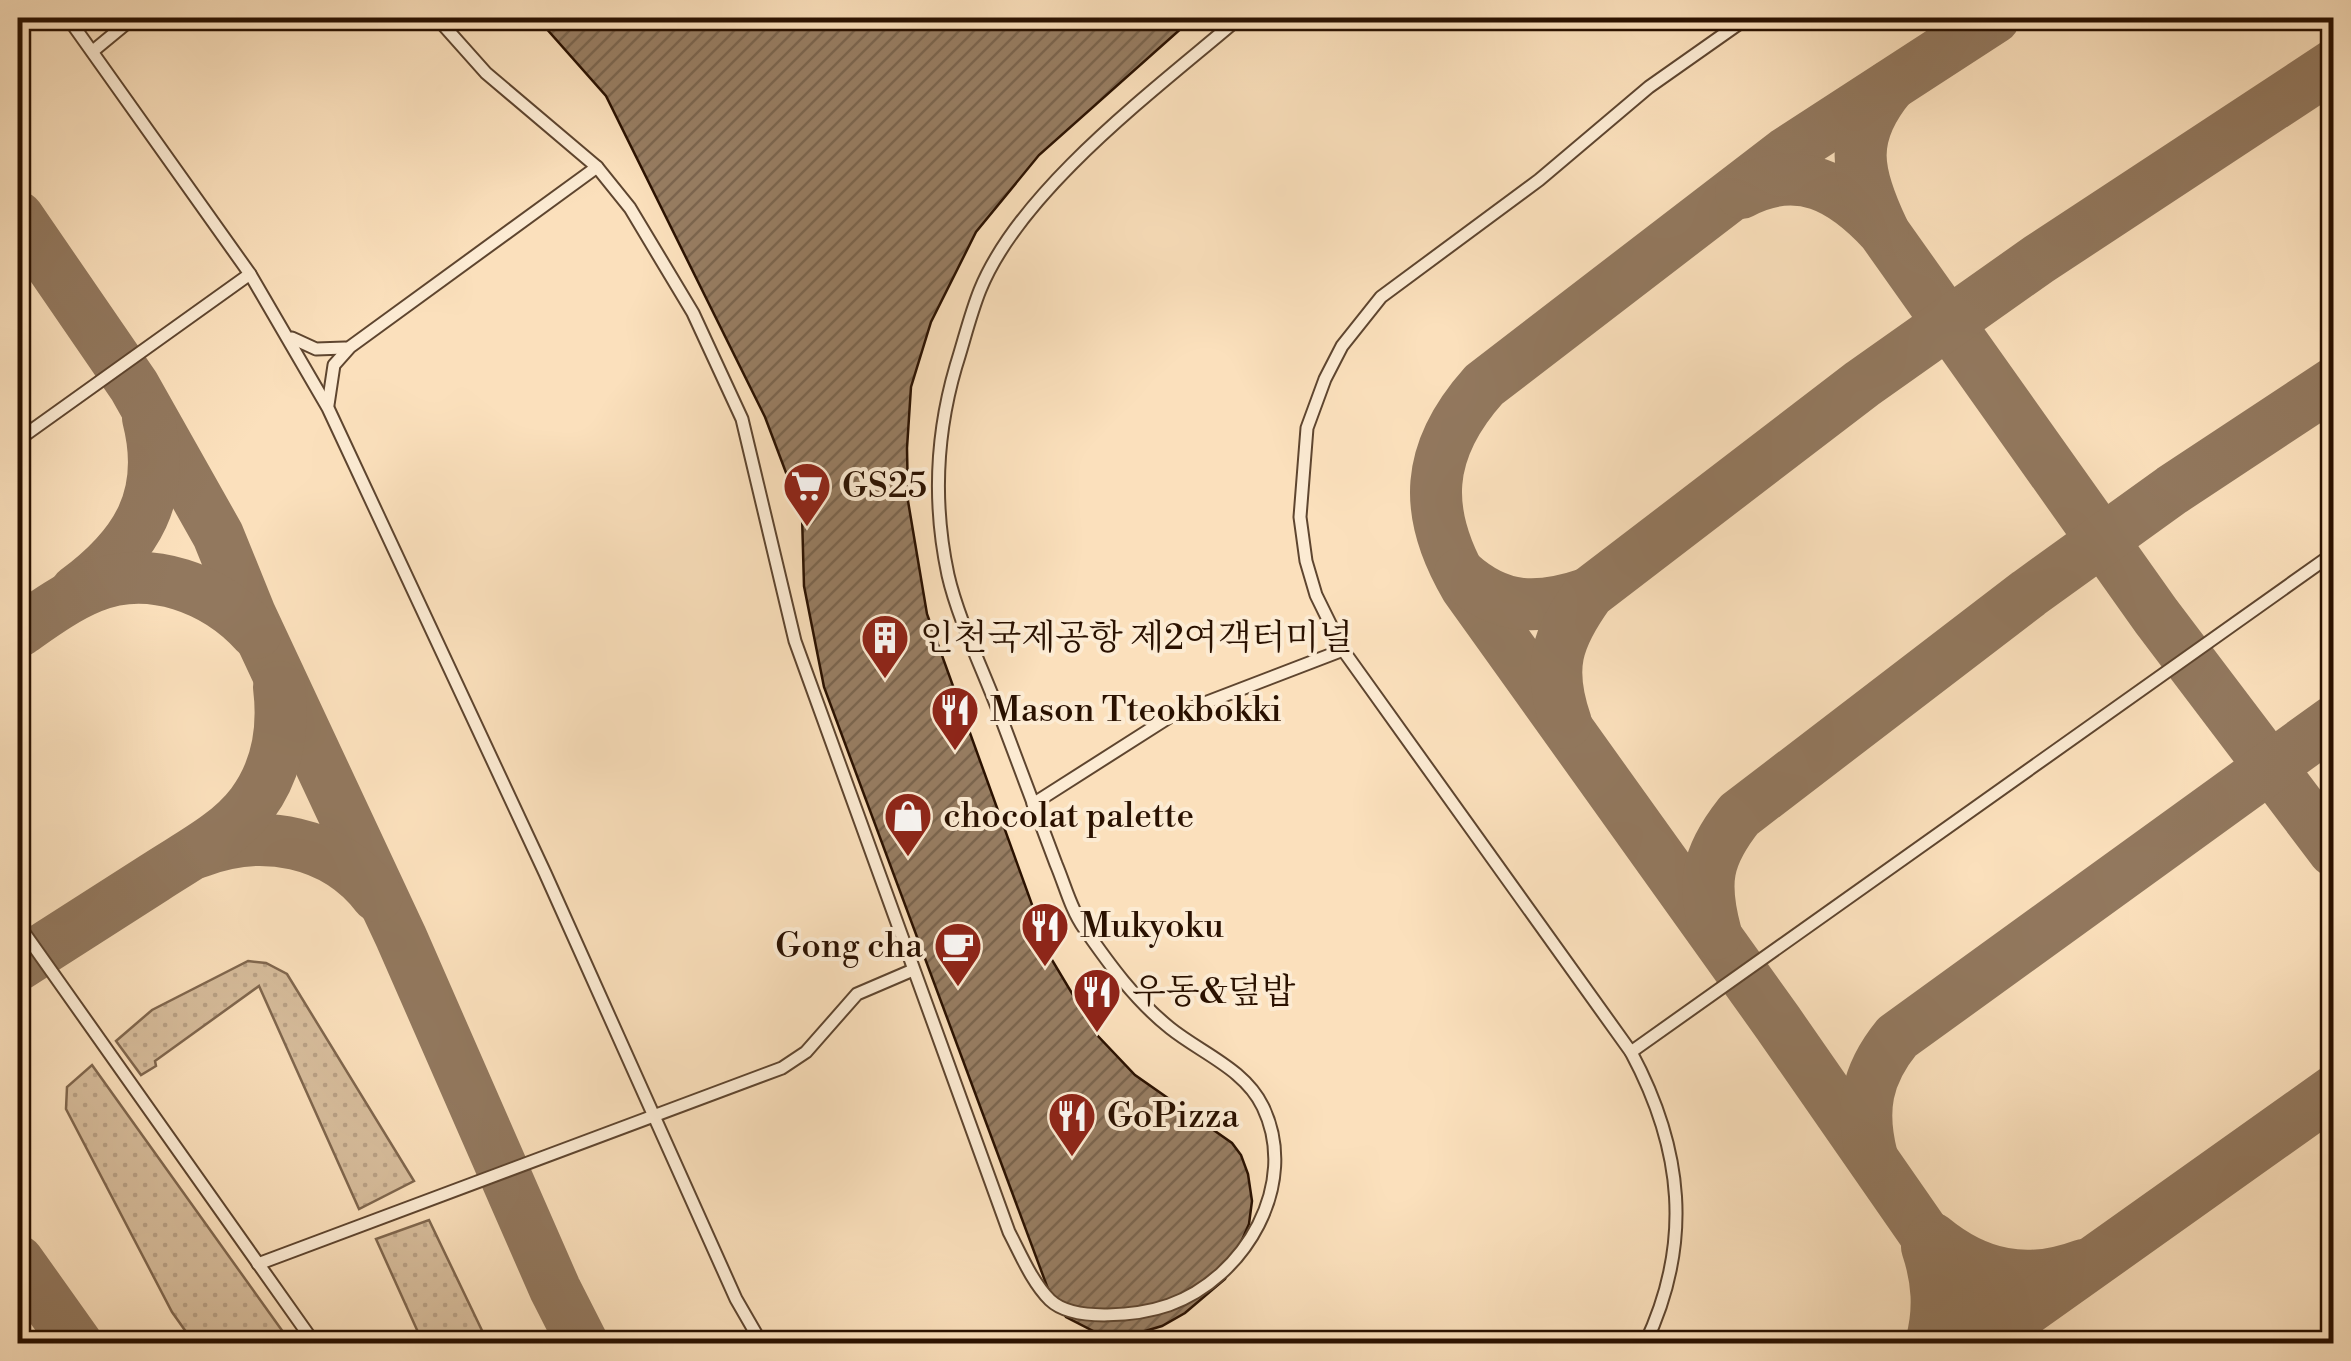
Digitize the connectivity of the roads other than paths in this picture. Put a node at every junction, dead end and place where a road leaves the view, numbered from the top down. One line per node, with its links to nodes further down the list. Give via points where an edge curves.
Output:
1 (68, 18): 6 (lane)
2 (133, 18): 6 (lane)
3 (438, 18): 7 (lane, via 486,73)
4 (1238, 18): 15 (lane, via 1037,203 981,288 949,390 939,446 948,577)
5 (1747, 18): 14 (lane, via 1382,297 1342,346 1307,428 1300,516 1316,594)
6 (93, 51): 8 (lane)
7 (596, 167): 10 (lane); 17 (lane, via 630,208 693,313 742,419 795,641)
8 (250, 274): 9 (lane); 12 (lane)
9 (288, 336): 10 (lane, via 316,349); 11 (lane)
10 (350, 347): 11 (lane, via 334,365)
11 (328, 408): 19 (lane)
12 (18, 440)
13 (2334, 553): 18 (lane)
14 (1344, 650): 15 (lane, via 1172,716); 18 (lane)
15 (1034, 804): 17 (lane, via 1079,922 1116,974 1169,1028 1247,1083 1263,1106 1277,1172 1251,1238 1218,1278 1152,1311 1116,1316 1052,1303 1009,1232)
16 (18, 924): 20 (lane)
17 (913, 970): 19 (lane, via 856,994 806,1052 782,1068)
18 (1631, 1052): 23 (lane, via 1668,1136 1676,1187 1672,1268)
19 (654, 1117): 20 (lane); 22 (lane)
20 (258, 1264): 21 (lane)
21 (315, 1344)
22 (762, 1344)
23 (1645, 1344)

